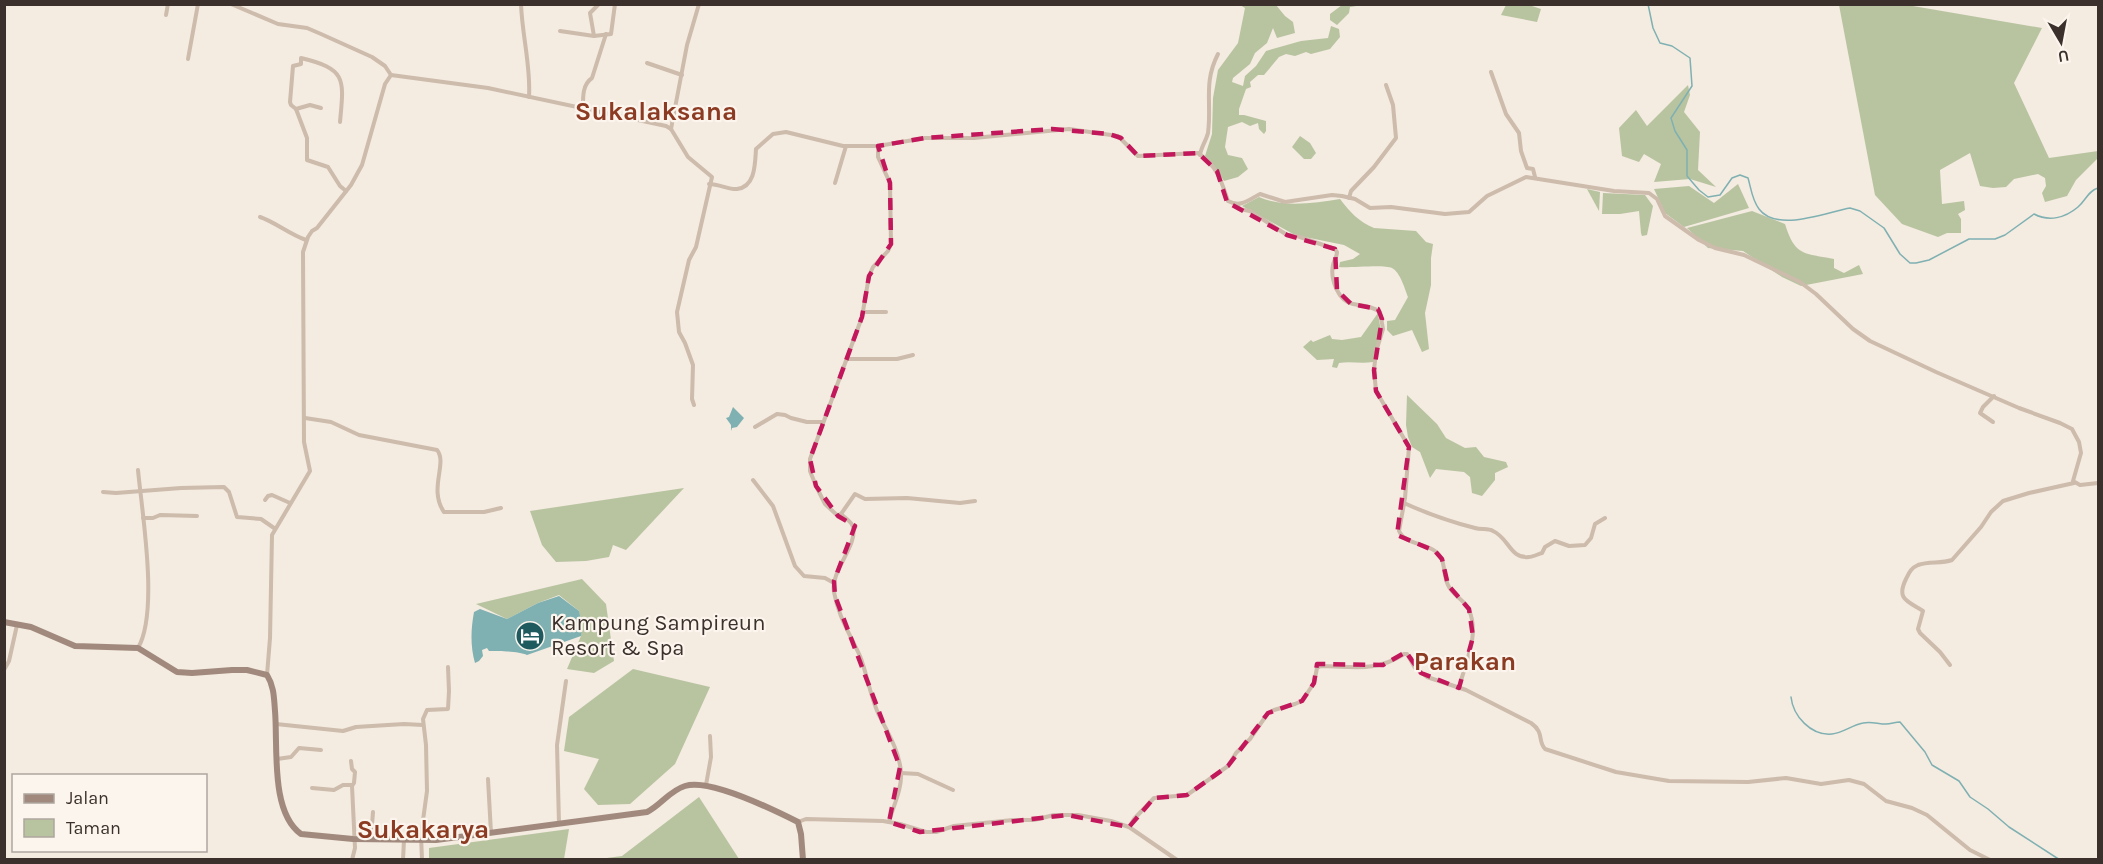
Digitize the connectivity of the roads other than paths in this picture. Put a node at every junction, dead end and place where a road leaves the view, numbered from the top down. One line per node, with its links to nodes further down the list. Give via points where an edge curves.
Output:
1 (168, 4): 8 (street)
2 (198, 4): 13 (street)
3 (231, 4): 16 (street, via 278,24 321,34 372,57 386,66)
4 (521, 4): 19 (street)
5 (599, 4): 11 (street, via 590,13)
6 (615, 4): 10 (street, via 612,32)
7 (699, 4): 17 (street)
8 (166, 15)
9 (560, 31): 11 (street)
10 (606, 34): 11 (street); 22 (street, via 584,91)
11 (594, 36)
12 (1218, 54): 27 (street, via 1211,67 1208,133)
13 (188, 59)
14 (647, 63): 17 (street)
15 (1491, 72): 28 (street, via 1506,114 1519,133 1527,168 1533,169)
16 (391, 75): 19 (street); 31 (street, via 362,165)
17 (682, 75): 24 (street)
18 (1386, 85): 32 (street, via 1393,105 1396,138)
19 (529, 97): 22 (street)
20 (321, 108): 21 (street, via 309,105)
21 (296, 109): 23 (street, via 290,102 293,66 301,64 301,58 322,63 338,74 342,85); 31 (street, via 307,138 307,160 328,167)
22 (584, 109): 24 (street)
23 (340, 122)
24 (671, 129): 30 (street, via 688,157 712,177)
25 (846, 146): 26 (street); 29 (street); 30 (street, via 786,132 773,134 756,149 755,171 744,187 735,190)
26 (878, 147): 27 (street, via 925,138 974,138 1069,129 1118,136 1138,156); 36 (street, via 890,183 891,244 869,276)
27 (1200, 155): 33 (street, via 1217,171 1228,201)
28 (1535, 177): 32 (street, via 1521,179 1487,196 1465,213 1370,208); 40 (street, via 1653,195 1665,216 1699,240 1744,255 1800,282 1870,341)
29 (835, 183)
30 (709, 184): 41 (street, via 677,312 679,332 693,365)
31 (346, 191): 35 (street)
32 (1349, 198): 33 (street, via 1332,195 1285,202 1260,194)
33 (1239, 205): 55 (street, via 1239,209 1250,211 1287,235 1335,249 1333,273 1337,290 1351,304 1380,312 1383,329 1376,351 1376,391 1409,447)
34 (260, 217): 35 (street)
35 (306, 240): 42 (street, via 302,266)
36 (863, 312): 37 (street); 39 (street)
37 (886, 312)
38 (913, 355): 39 (street, via 897,359)
39 (847, 358): 43 (street)
40 (1994, 396): 44 (street, via 1980,413); 48 (street, via 2072,429 2080,453)
41 (694, 405)
42 (305, 418): 54 (street, via 304,442 310,471); 56 (street, via 332,422 359,435 437,450 441,458 436,492 444,512)
43 (823, 422): 45 (street, via 777,414); 57 (street, via 810,459 810,471 825,504 838,516)
44 (1993, 422)
45 (754, 427)
46 (138, 470): 50 (street)
47 (753, 480): 62 (street, via 773,506 795,566 804,576)
48 (2074, 483): 49 (street); 66 (street, via 2003,501 1952,560 1918,565 1910,570 1901,587 1902,596 1923,611 1920,633)
49 (2098, 483)
50 (140, 491): 51 (street); 59 (street); 61 (street, via 224,487 237,517 261,519)
51 (103, 492)
52 (265, 500): 54 (street, via 272,495)
53 (975, 501): 57 (street, via 866,499 855,494)
54 (290, 503): 61 (street)
55 (1404, 503): 60 (street, via 1454,522 1492,530 1523,557 1542,553 1555,541 1569,546 1585,545 1595,524); 71 (street, via 1401,535 1438,554 1448,585 1469,609 1473,637)
56 (501, 508)
57 (841, 514): 62 (street, via 854,530)
58 (197, 516): 59 (street)
59 (143, 518): 65 (street, via 147,608)
60 (1605, 518)
61 (274, 528): 69 (street)
62 (834, 583): 78 (street, via 839,614 859,656)
63 (4, 622): 64 (main road)
64 (17, 625): 65 (main road, via 75,646); 68 (street)
65 (138, 648): 69 (main road, via 177,672 232,670)
66 (1950, 665)
67 (448, 667): 73 (street, via 448,710 425,711)
68 (4, 670)
69 (267, 675): 72 (main road)
70 (566, 681): 87 (street, via 558,745)
71 (1459, 687): 88 (street, via 1421,673 1405,654 1383,665 1320,666 1302,700 1268,713 1228,766 1187,795 1154,798); 99 (street, via 1531,723 1539,729 1545,749 1622,774 1669,781 1748,782 1786,777 1821,784 1845,779 1860,783 1884,800 1928,815 1970,850)
72 (276, 724): 73 (street, via 343,731 356,727); 76 (main road)
73 (423, 725): 93 (street, via 427,791)
74 (710, 736): 81 (street)
75 (321, 750): 76 (street, via 299,747 291,758)
76 (277, 759): 91 (main road, via 282,806 301,834)
77 (351, 761): 80 (street, via 355,772)
78 (901, 773): 83 (street, via 918,774); 86 (street)
79 (488, 779): 89 (street)
80 (352, 785): 82 (street, via 334,790); 91 (street)
81 (706, 785): 85 (main road); 87 (main road, via 683,786 647,812)
82 (312, 788)
83 (953, 789)
84 (373, 812): 90 (street)
85 (798, 822): 86 (street, via 845,818); 97 (main road)
86 (889, 822): 88 (street, via 920,832 936,832 954,826 1066,815)
87 (559, 824): 89 (main road)
88 (1129, 827): 98 (street)
89 (491, 833): 93 (main road)
90 (371, 838): 91 (main road); 92 (main road)
91 (354, 839): 94 (street)
92 (404, 839): 93 (main road); 95 (street)
93 (422, 840): 96 (street)
94 (352, 860)
95 (403, 860)
96 (422, 860)
97 (803, 860)
98 (1177, 860)
99 (1990, 860)

